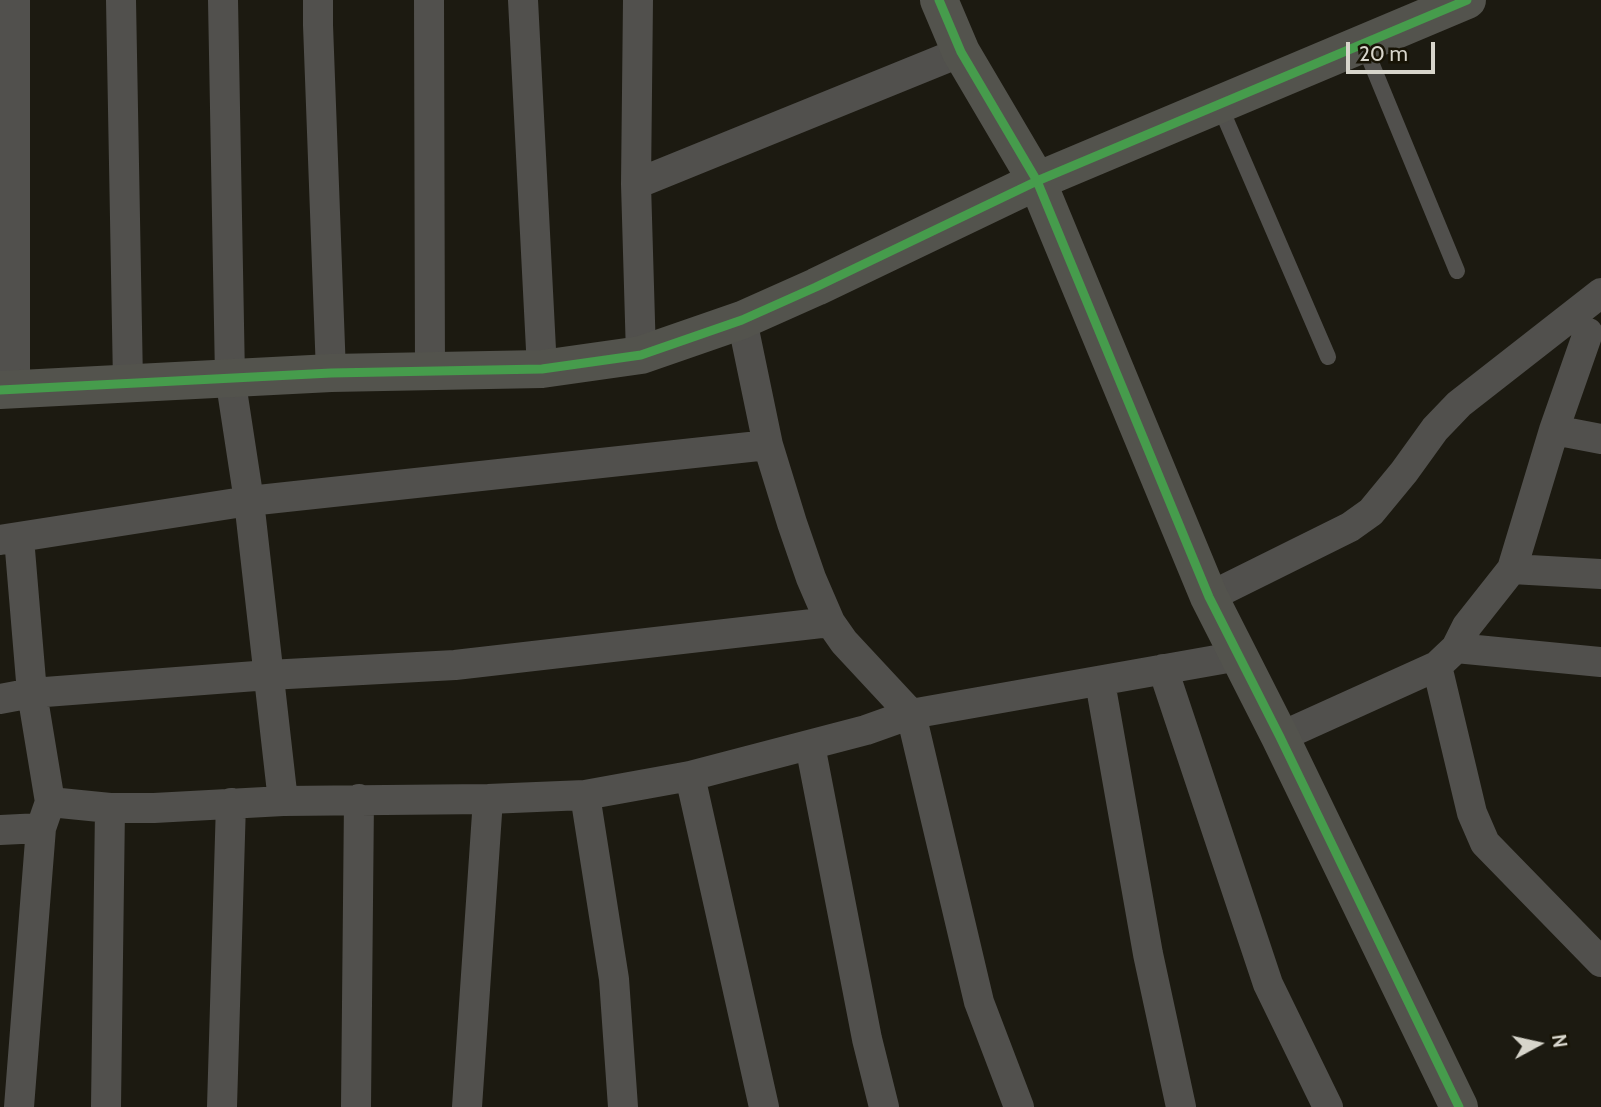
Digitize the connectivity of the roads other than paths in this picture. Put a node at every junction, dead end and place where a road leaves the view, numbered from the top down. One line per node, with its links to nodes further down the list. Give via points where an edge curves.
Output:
1 (15, 0): 27 (street)
2 (121, 0): 26 (street)
3 (223, 0): 25 (street)
4 (318, 0): 24 (street)
5 (429, 0): 23 (street)
6 (523, 0): 22 (street)
7 (638, 0): 14 (street)
8 (939, 0): 11 (street)
9 (1466, 0): 10 (street)
10 (1363, 43): 12 (street); 15 (lane)
11 (961, 52): 13 (street); 14 (street)
12 (1219, 104): 13 (street); 21 (lane)
13 (1037, 181): 17 (street); 35 (street)
14 (636, 184): 20 (street)
15 (1457, 271)
16 (1601, 293): 18 (street)
17 (742, 320): 20 (street); 30 (street)
18 (1555, 327): 19 (street); 35 (street, via 1434,429 1371,512 1350,527)
19 (1594, 334): 28 (street)
20 (641, 355): 22 (street)
21 (1328, 357)
22 (542, 369): 23 (street)
23 (430, 372): 24 (street)
24 (331, 373): 25 (street)
25 (230, 377): 26 (street); 31 (street)
26 (128, 382): 27 (street)
27 (7, 389)
28 (1554, 430): 29 (street); 33 (street)
29 (1601, 439)
30 (768, 445): 31 (street); 36 (street, via 811,579)
31 (249, 501): 32 (street); 41 (street)
32 (9, 539): 43 (street)
33 (1512, 569): 34 (street); 38 (street)
34 (1601, 574)
35 (1209, 597): 37 (street)
36 (830, 622): 41 (street, via 455,665); 45 (street)
37 (1239, 656): 40 (street); 46 (street)
38 (1446, 657): 39 (street); 46 (street); 57 (street, via 1472,813 1485,843)
39 (1601, 662)
40 (1163, 669): 42 (street); 68 (street, via 1268,984)
41 (269, 675): 43 (street); 52 (street)
42 (1100, 681): 45 (street); 67 (street, via 1148,954)
43 (32, 693): 44 (street); 55 (street)
44 (0, 699)
45 (911, 714): 47 (street); 66 (street, via 979,1002)
46 (1280, 737): 69 (street)
47 (810, 745): 48 (street); 65 (street)
48 (690, 776): 49 (street); 64 (street)
49 (585, 795): 51 (street); 63 (street, via 614,979)
50 (359, 799): 51 (street); 52 (street); 61 (street)
51 (488, 799): 62 (street)
52 (283, 801): 53 (street)
53 (231, 803): 54 (street); 60 (street)
54 (110, 808): 55 (street); 59 (street)
55 (46, 815): 56 (street); 58 (street)
56 (0, 830)
57 (1601, 962)
58 (19, 1107)
59 (106, 1107)
60 (222, 1107)
61 (356, 1107)
62 (467, 1107)
63 (623, 1107)
64 (764, 1107)
65 (884, 1107)
66 (1019, 1107)
67 (1181, 1107)
68 (1328, 1107)
69 (1459, 1107)

